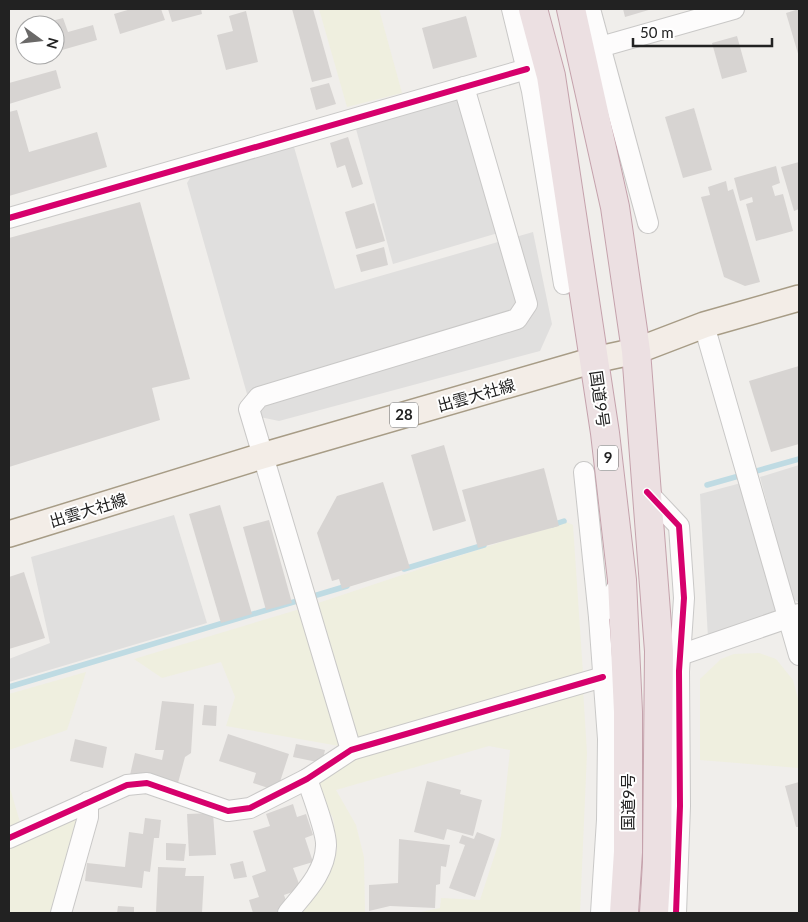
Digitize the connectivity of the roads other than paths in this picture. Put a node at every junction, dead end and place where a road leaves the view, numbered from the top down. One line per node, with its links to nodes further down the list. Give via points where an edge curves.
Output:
1 (512, 9): 7 (street)
2 (533, 9): 13 (highway, 国道9号 / 9, via 551,76)
3 (571, 9): 10 (highway, 国道9号)
4 (590, 9): 6 (street)
5 (734, 9): 6 (street)
6 (600, 47): 9 (street)
7 (527, 69): 8 (street); 13 (street, via 558,248)
8 (464, 87): 11 (street); 18 (street, via 527,304 517,319 259,396 249,409)
9 (616, 105): 10 (street); 12 (street)
10 (601, 144): 16 (highway, 国道9号, via 615,207)
11 (9, 218)
12 (648, 222)
13 (572, 274): 17 (highway, 国道9号 / 9)
14 (799, 298): 15 (main road, 出雲大社線 / 28)
15 (704, 325): 16 (main road, 出雲大社線 / 28); 23 (street)
16 (636, 351): 17 (main road, 出雲大社線 / 28); 20 (highway, 国道9号)
17 (594, 360): 18 (main road, 出雲大社線 / 28); 22 (highway, 国道9号 / 9)
18 (262, 456): 21 (main road, 出雲大社線 / 28); 28 (street)
19 (584, 472): 24 (street)
20 (647, 492): 25 (street, via 679,526 684,598); 29 (highway, 国道9号, via 658,651)
21 (9, 534)
22 (622, 580): 24 (street); 35 (highway, 国道9号 / 9, via 628,712)
23 (794, 615): 25 (street); 26 (street)
24 (599, 617): 27 (street)
25 (680, 655): 32 (street)
26 (799, 655)
27 (603, 677): 28 (street); 33 (street, via 608,739)
28 (351, 750): 30 (street)
29 (658, 771): 32 (street); 40 (highway, 国道9号)
30 (307, 779): 31 (street, via 250,808 228,811 147,783 127,785); 37 (street, via 327,844 323,864)
31 (88, 802): 34 (street); 36 (street, via 88,817)
32 (680, 806): 41 (street)
33 (607, 820): 35 (street); 38 (street)
34 (9, 838)
35 (628, 852): 39 (highway, 国道9号 / 9)
36 (61, 913)
37 (288, 913)
38 (600, 913)
39 (624, 913)
40 (654, 913)
41 (676, 913)

